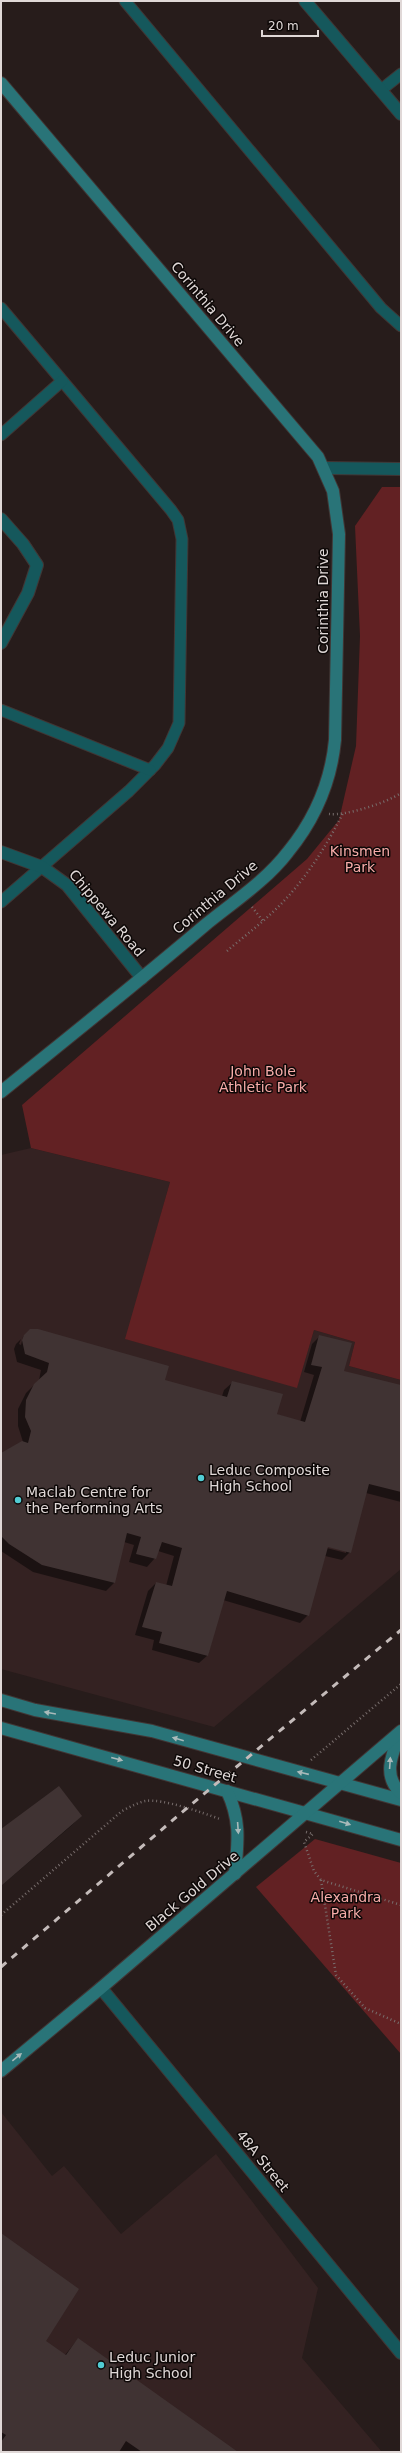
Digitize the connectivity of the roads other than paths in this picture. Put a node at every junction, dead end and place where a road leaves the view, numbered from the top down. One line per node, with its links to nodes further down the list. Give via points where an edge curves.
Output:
1 (125, 1): 8 (lane, via 381,308)
2 (305, 1): 5 (street)
3 (401, 74): 5 (lane)
4 (1, 83): 11 (main road, Corinthia Drive)
5 (381, 90): 6 (street)
6 (401, 114)
7 (1, 308): 9 (lane)
8 (401, 326)
9 (62, 381): 10 (lane); 16 (lane, via 178,520 182,539 179,723 168,748)
10 (1, 435)
11 (325, 468): 12 (street); 20 (main road, Corinthia Drive, via 333,492 339,534 337,705 333,766 326,789 297,841 273,868)
12 (401, 469)
13 (1, 518): 14 (street, via 37,565 28,593)
14 (1, 642)
15 (1, 710): 16 (lane)
16 (150, 770): 18 (lane)
17 (1, 852): 18 (street, Chippewa Road)
18 (42, 867): 19 (lane); 20 (street, Chippewa Road, via 67,885)
19 (1, 902)
20 (142, 978): 21 (main road, Corinthia Drive)
21 (1, 1092)
22 (1, 1700): 25 (main road, 50 Street, one-way to 22, via 152,1731 36,1710)
23 (1, 1728): 26 (main road, 50 Street, one-way to 26)
24 (401, 1731): 25 (main road, Black Gold Drive); 27 (main road, one-way to 24, via 395,1788 390,1774 390,1760)
25 (341, 1782): 28 (main road, 50 Street); 29 (main road, Black Gold Drive)
26 (227, 1791): 29 (main road, 50 Street); 31 (main road, one-way to 31, via 239,1829)
27 (401, 1793)
28 (401, 1800)
29 (307, 1813): 30 (main road, 50 Street, one-way to 30); 31 (main road, Black Gold Drive)
30 (401, 1840)
31 (235, 1874): 32 (main road, Black Gold Drive)
32 (101, 1988): 33 (main road, Black Gold Drive, one-way to 32); 34 (street, 48A Street)
33 (1, 2071)
34 (401, 2353)

